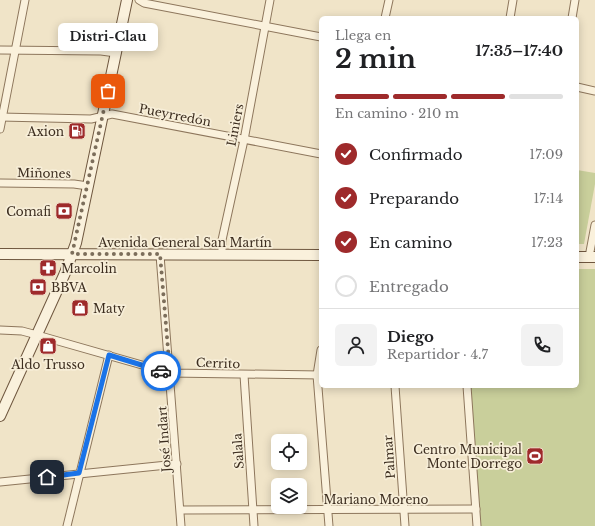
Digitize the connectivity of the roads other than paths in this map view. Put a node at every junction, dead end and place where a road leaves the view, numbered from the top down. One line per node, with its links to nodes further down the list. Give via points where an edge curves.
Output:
1 (25, 0): 14 (street)
2 (127, 0): 15 (main road)
3 (139, 0): 11 (street)
4 (270, 0): 11 (street, Liniers)
5 (389, 0): 8 (street)
6 (513, 0): 9 (street)
7 (575, 0): 10 (street)
8 (385, 16)
9 (510, 16)
10 (572, 16)
11 (265, 26): 12 (street); 21 (street, Liniers)
12 (319, 37)
13 (0, 50): 14 (street)
14 (16, 50): 15 (street); 19 (street)
15 (116, 53): 18 (main road)
16 (579, 87): 17 (street)
17 (595, 91)
18 (103, 116): 19 (street, Pueyrredón, via 91,119); 21 (street, Pueyrredón, via 112,114); 24 (main road)
19 (1, 117): 20 (street)
20 (0, 129)
21 (244, 140): 22 (street, Pueyrredón); 29 (street, Liniers, via 222,240)
22 (319, 154)
23 (0, 183): 24 (street, Miñones)
24 (88, 186): 27 (main road)
25 (595, 225): 32 (street)
26 (0, 254): 27 (main road, Avenida General San Martín)
27 (72, 254): 28 (main road, Avenida General San Martín); 34 (main road)
28 (160, 254): 29 (main road, Avenida General San Martín); 36 (street, José Indart)
29 (222, 254): 30 (main road, Avenida General San Martín)
30 (319, 256)
31 (579, 257): 32 (main road)
32 (592, 257)
33 (0, 330): 34 (street, Cerrito)
34 (37, 335): 35 (street, Cerrito); 42 (main road)
35 (109, 355): 36 (street, Cerrito); 44 (street)
36 (170, 373): 37 (street, Cerrito); 43 (street, José Indart)
37 (244, 375): 38 (street, Cerrito); 48 (street, Salala)
38 (319, 375)
39 (320, 388): 49 (street)
40 (395, 388): 50 (street, Palmar)
41 (467, 388): 46 (street)
42 (1, 413)
43 (177, 464): 44 (street); 47 (street, José Indart)
44 (79, 473): 45 (street); 51 (street)
45 (0, 482)
46 (476, 509): 50 (street, Mariano Moreno); 56 (street)
47 (181, 510): 48 (street, Mariano Moreno); 52 (street, José Indart)
48 (253, 510): 49 (street, Mariano Moreno); 53 (street, Salala)
49 (328, 510): 50 (street, Mariano Moreno); 54 (street)
50 (403, 510): 55 (street, Palmar)
51 (67, 526)
52 (181, 526)
53 (254, 526)
54 (329, 526)
55 (405, 526)
56 (477, 526)

